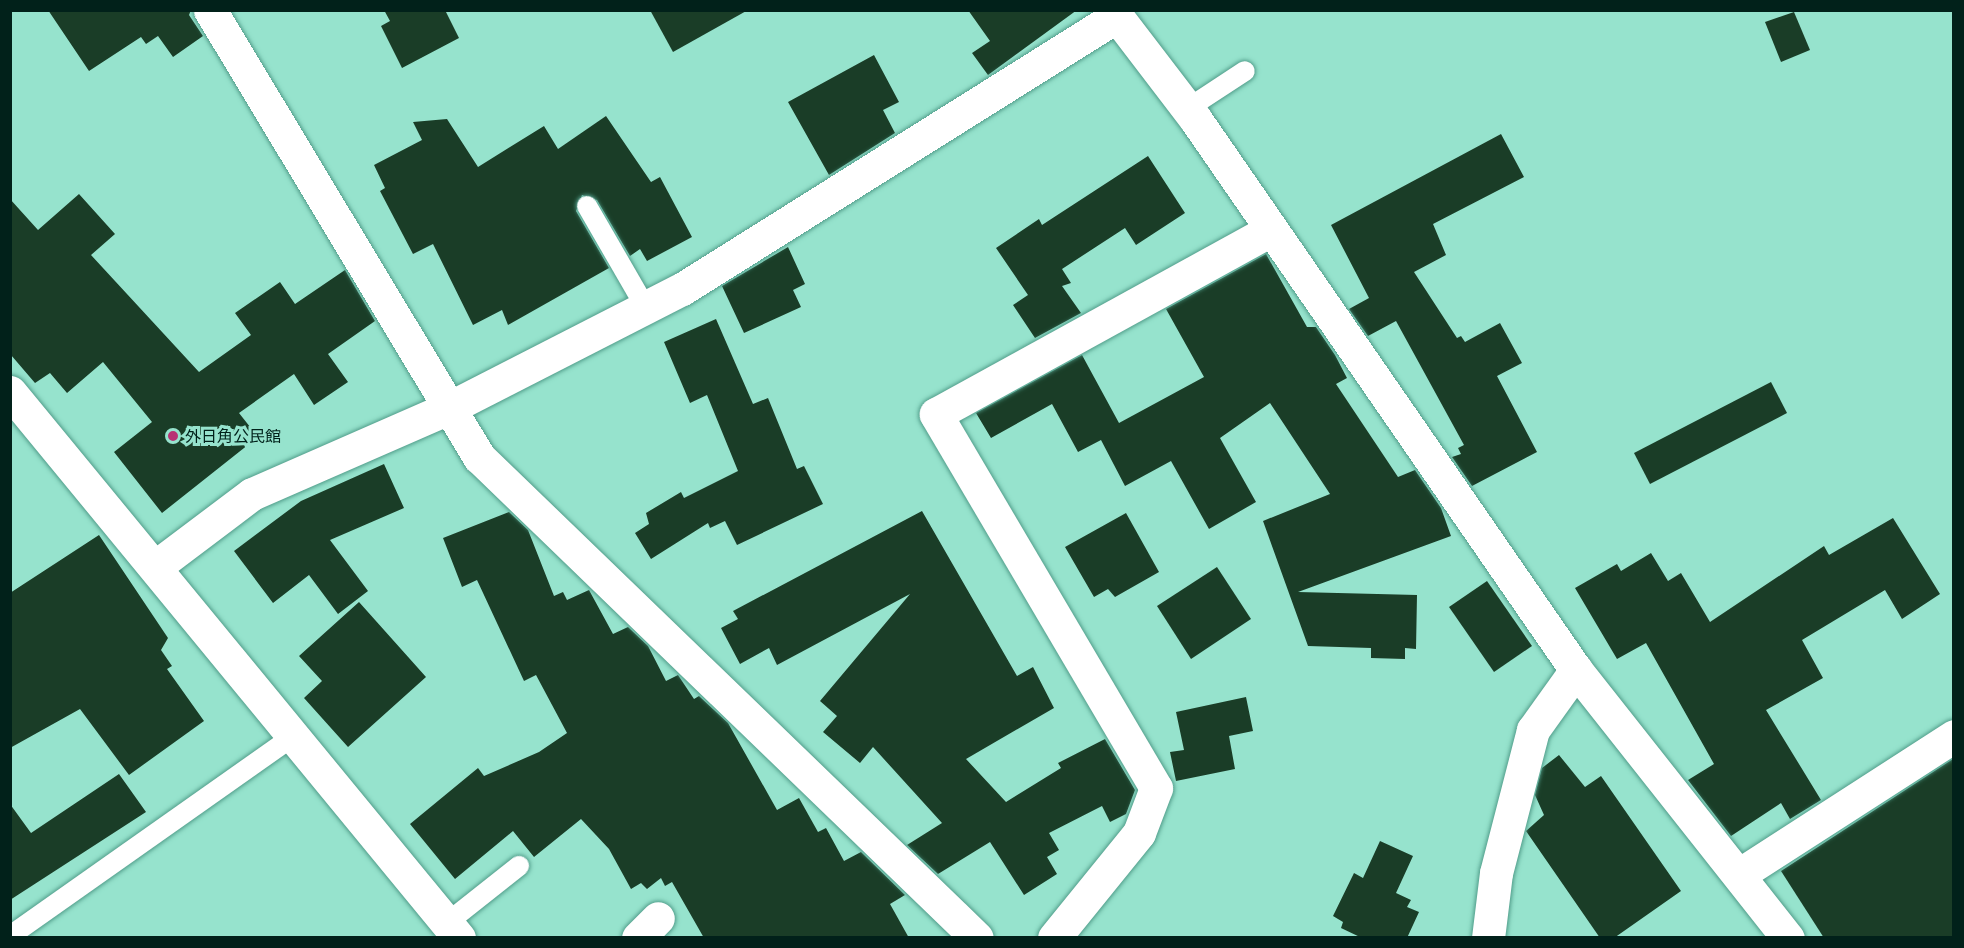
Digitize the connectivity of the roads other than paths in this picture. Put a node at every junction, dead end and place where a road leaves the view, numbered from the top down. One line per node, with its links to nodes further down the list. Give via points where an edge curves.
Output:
1 (210, 10): 9 (street)
2 (1114, 13): 4 (street); 7 (street)
3 (1245, 71): 4 (lane)
4 (1187, 109): 6 (street)
5 (587, 206): 7 (lane)
6 (1271, 230): 11 (street); 19 (street, via 936,414 1156,788 1139,833)
7 (646, 308): 9 (street)
8 (10, 392): 10 (street)
9 (447, 409): 10 (street, via 252,494); 18 (street, via 479,457)
10 (155, 567): 12 (street)
11 (1576, 670): 15 (street); 20 (street, via 1533,730 1496,873)
12 (294, 736): 16 (street); 17 (lane)
13 (1953, 736): 15 (street)
14 (519, 866): 16 (lane)
15 (1740, 874): 21 (street)
16 (453, 930)
17 (10, 936)
18 (977, 938)
19 (1054, 938)
20 (1488, 938)
21 (1788, 938)

